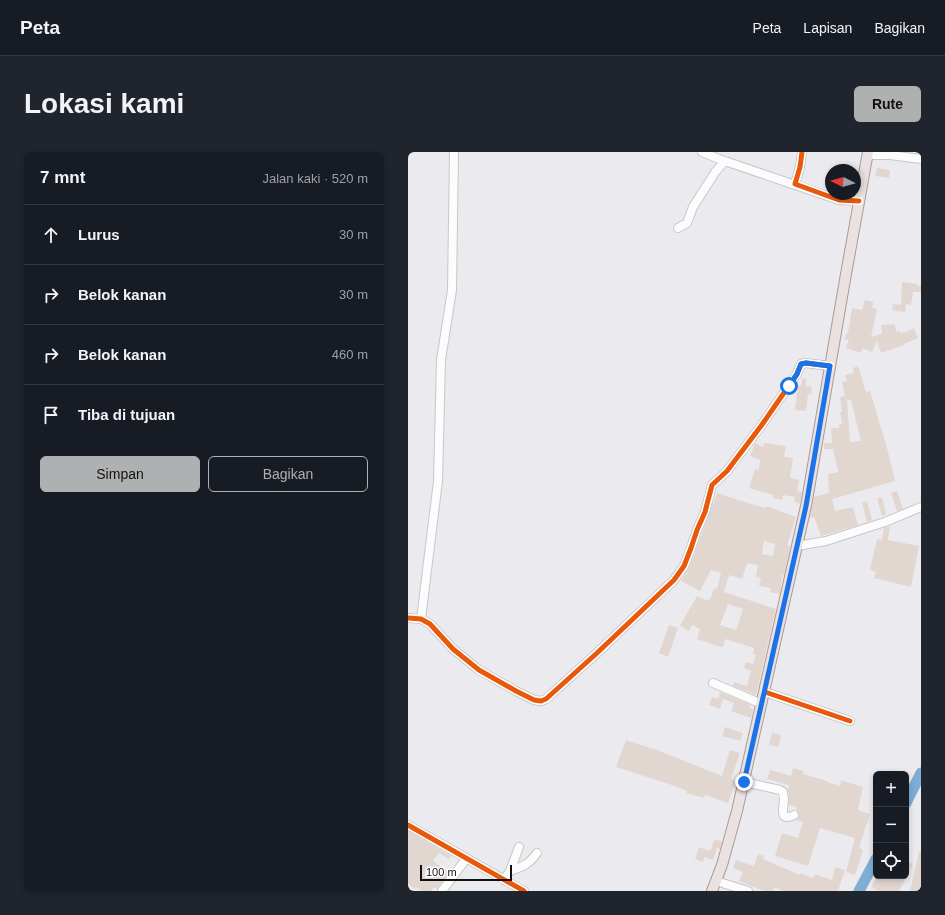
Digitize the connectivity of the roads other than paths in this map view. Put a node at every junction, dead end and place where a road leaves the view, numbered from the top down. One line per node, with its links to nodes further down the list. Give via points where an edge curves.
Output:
1 (454, 152): 14 (street, via 452,290 441,360 438,481)
2 (702, 152): 6 (street)
3 (802, 152): 7 (street)
4 (868, 153): 5 (street); 8 (main road)
5 (921, 159)
6 (726, 162): 7 (street); 9 (street, via 716,171 696,202 687,224)
7 (795, 184): 8 (street, via 839,200)
8 (859, 201): 10 (main road)
9 (678, 228)
10 (830, 366): 12 (main road); 14 (street, via 801,364 797,374 761,426 727,471 712,485 705,512 684,566 674,580 546,699 534,700 479,670 453,649 430,624)
11 (921, 507): 12 (street, via 826,541)
12 (797, 546): 16 (main road)
13 (408, 618): 14 (street)
14 (421, 619)
15 (713, 683): 17 (street)
16 (765, 692): 17 (main road); 18 (street)
17 (762, 704): 19 (main road)
18 (850, 721)
19 (744, 782): 20 (street, via 780,790 784,799 783,813 791,817); 27 (main road)
20 (794, 815)
21 (408, 825): 24 (street)
22 (519, 847): 25 (street)
23 (537, 852): 25 (street, via 526,865)
24 (466, 859): 26 (street); 28 (street)
25 (510, 871): 26 (street)
26 (504, 880): 29 (street)
27 (716, 881): 30 (main road); 31 (street)
28 (442, 891)
29 (524, 891)
30 (712, 891)
31 (748, 891)

